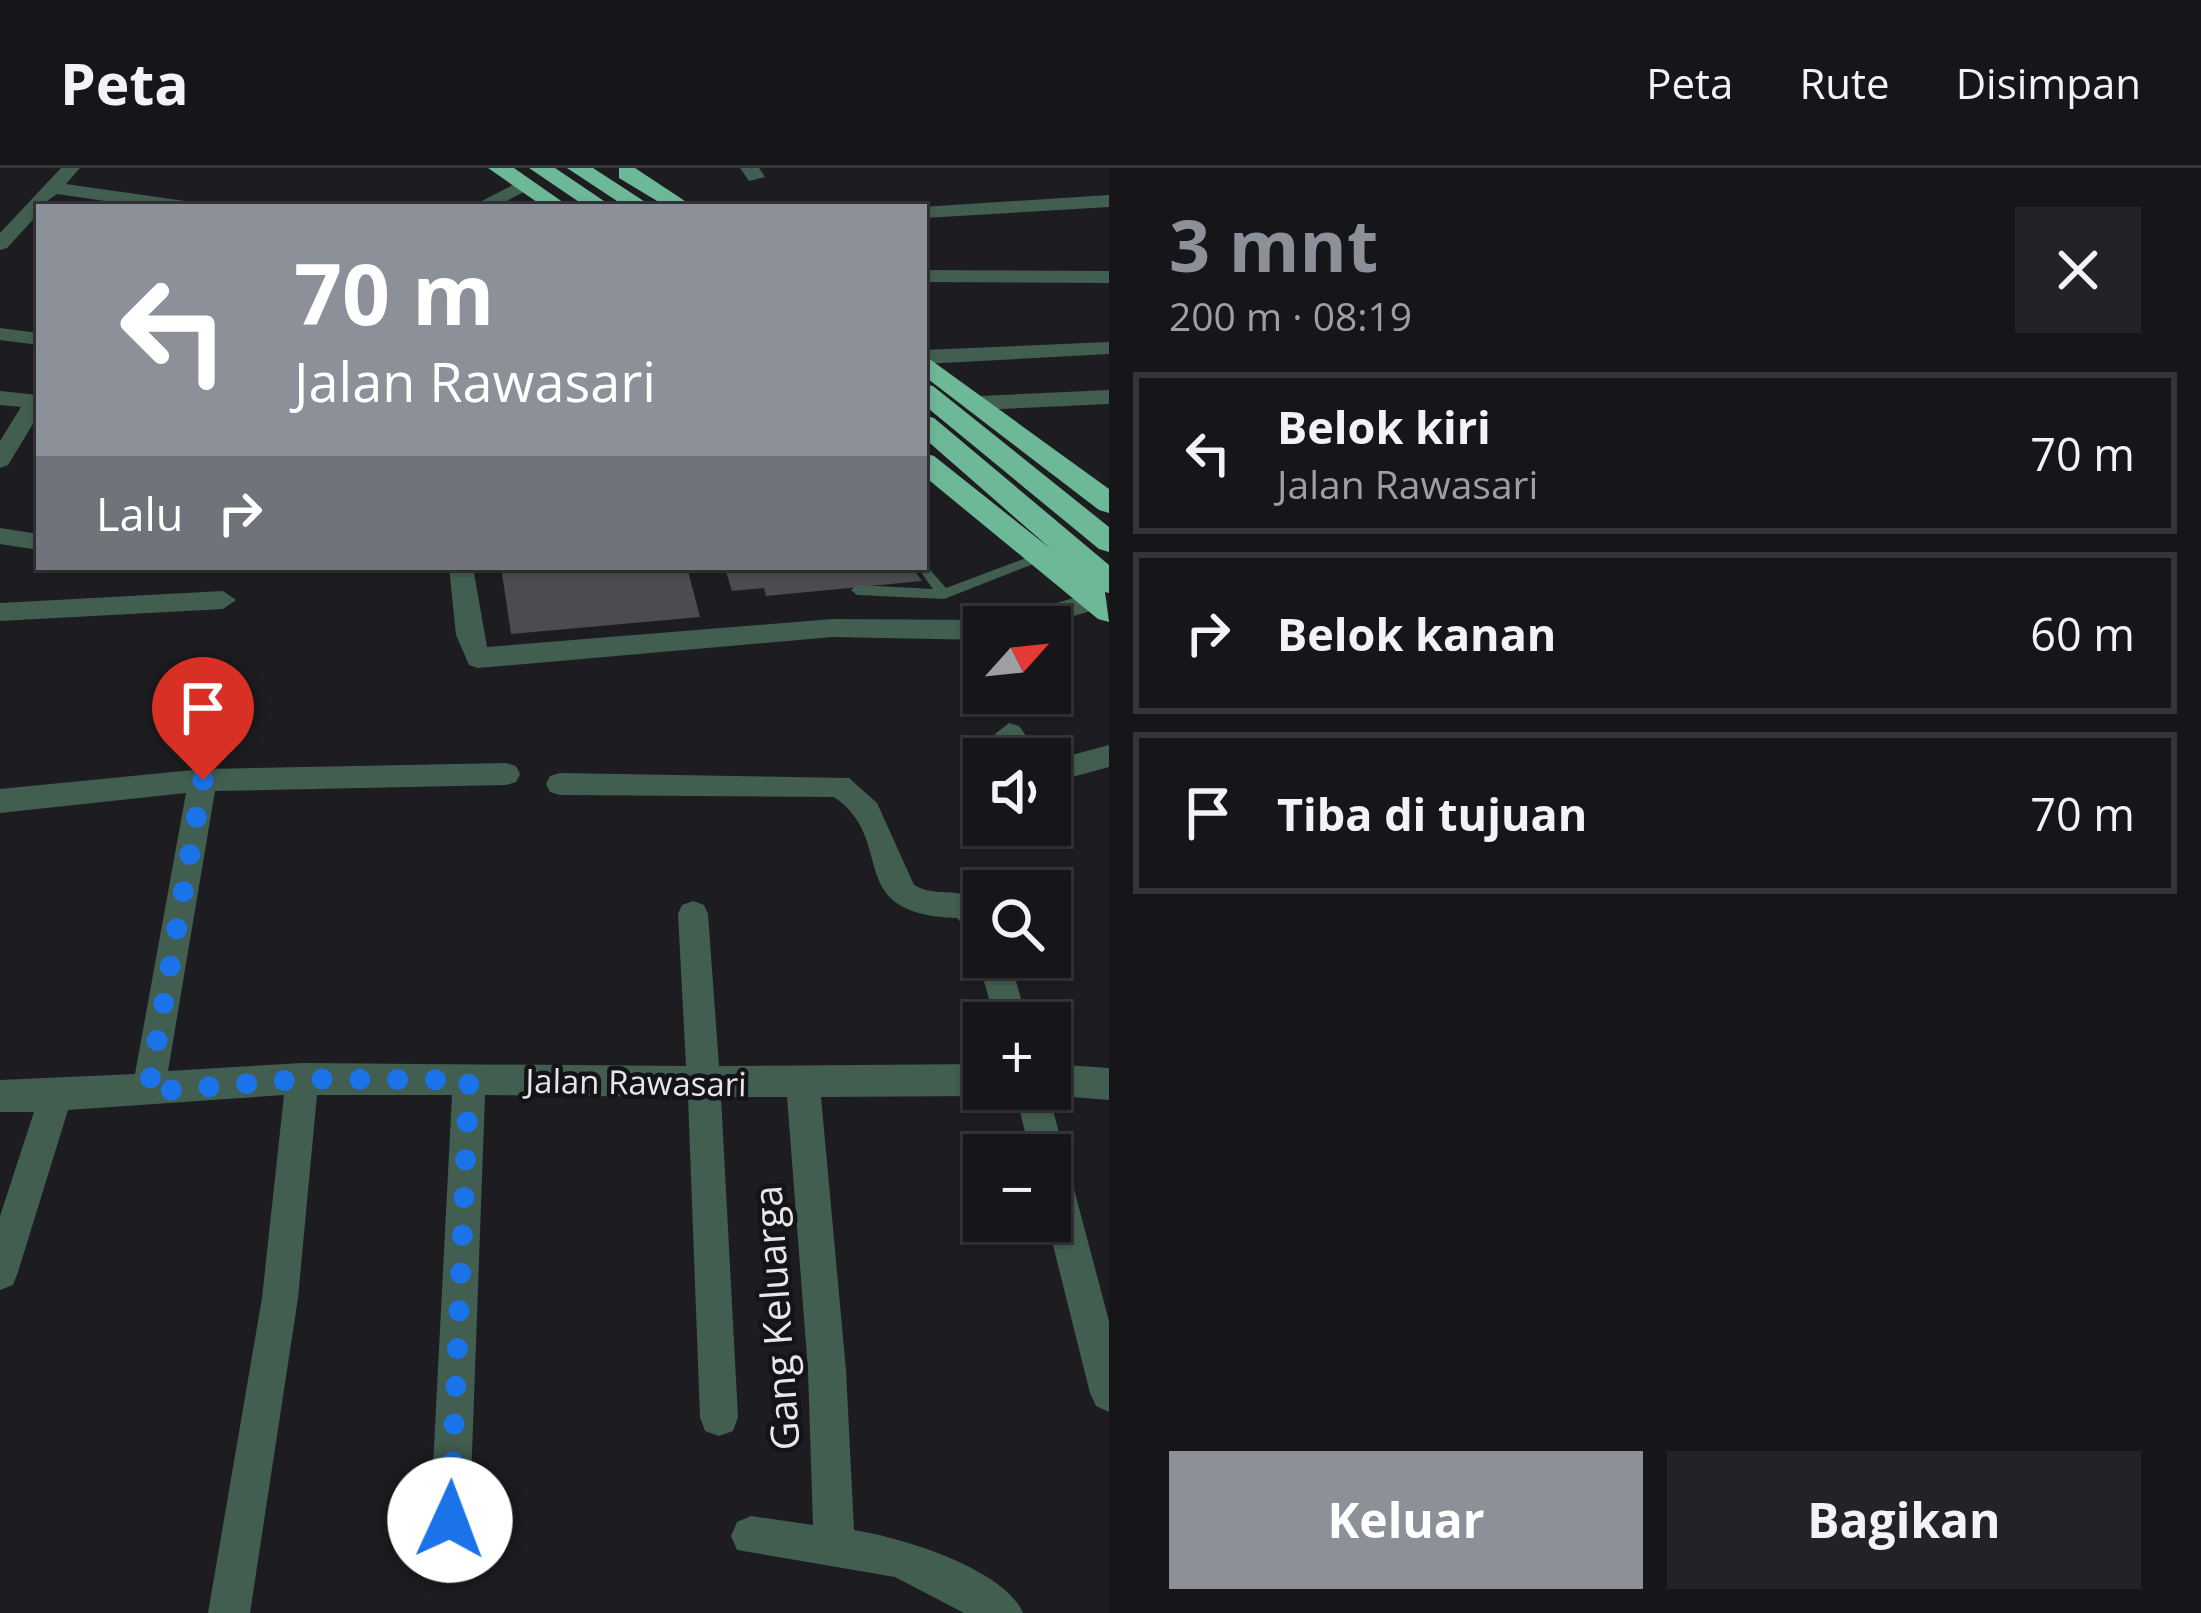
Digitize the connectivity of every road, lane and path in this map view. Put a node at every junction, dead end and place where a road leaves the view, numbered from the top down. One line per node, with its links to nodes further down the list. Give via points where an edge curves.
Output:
1 (70, 168): 4 (street)
2 (578, 168): 5 (highway)
3 (516, 173): 5 (highway); 9 (street); 10 (highway)
4 (53, 188): 7 (street); 8 (street)
5 (602, 188): 11 (highway); 12 (highway)
6 (1109, 201): 14 (street)
7 (38, 204)
8 (164, 204)
9 (482, 204)
10 (555, 204)
11 (637, 204)
12 (670, 204)
13 (36, 206): 15 (street)
14 (927, 212)
15 (0, 244)
16 (927, 276): 17 (street)
17 (1109, 277)
18 (0, 334): 19 (street)
19 (36, 339)
20 (1109, 348): 21 (street)
21 (927, 360)
22 (927, 362): 27 (highway)
23 (927, 394): 35 (highway)
24 (1109, 397): 27 (street)
25 (0, 398): 26 (street)
26 (36, 402)
27 (980, 403): 32 (highway)
28 (36, 404): 30 (street)
29 (927, 427): 41 (highway)
30 (0, 460)
31 (927, 467): 36 (highway)
32 (1109, 503)
33 (0, 536): 34 (street)
34 (36, 542)
35 (1109, 542)
36 (1042, 556): 40 (lane); 41 (highway)
37 (461, 570): 45 (street, via 478,658 832,628)
38 (925, 570): 40 (lane)
39 (857, 590): 40 (lane)
40 (944, 594)
41 (1104, 598): 43 (street)
42 (223, 600): 44 (street)
43 (1071, 608)
44 (0, 612)
45 (963, 630)
46 (1009, 734): 47 (street)
47 (1012, 738)
48 (1109, 756): 49 (street)
49 (1071, 766)
50 (506, 774): 51 (street)
51 (203, 780): 53 (street); 63 (street)
52 (560, 784): 54 (street, via 839,786 863,802 907,897)
53 (0, 801)
54 (963, 906)
55 (693, 914): 60 (street)
56 (302, 1079): 57 (street, Jalan Rawasari); 63 (street, Jalan Rawasari); 74 (street, via 280,1298)
57 (469, 1080): 60 (street, Jalan Rawasari); 73 (street)
58 (963, 1080): 61 (street, Jalan Rawasari)
59 (1071, 1081): 62 (street)
60 (705, 1083): 61 (street, Jalan Rawasari); 70 (street)
61 (802, 1084): 72 (street, Gang Keluarga)
62 (1109, 1084)
63 (148, 1092): 65 (street, Jalan Rawasari)
64 (0, 1096): 65 (street, Jalan Rawasari)
65 (55, 1096): 67 (street)
66 (1071, 1228): 68 (street)
67 (0, 1272)
68 (1100, 1319): 69 (street)
69 (1109, 1393)
70 (719, 1417)
71 (752, 1536): 72 (street)
72 (834, 1546): 75 (street, via 923,1566)
73 (448, 1564)
74 (229, 1613)
75 (1002, 1613)

